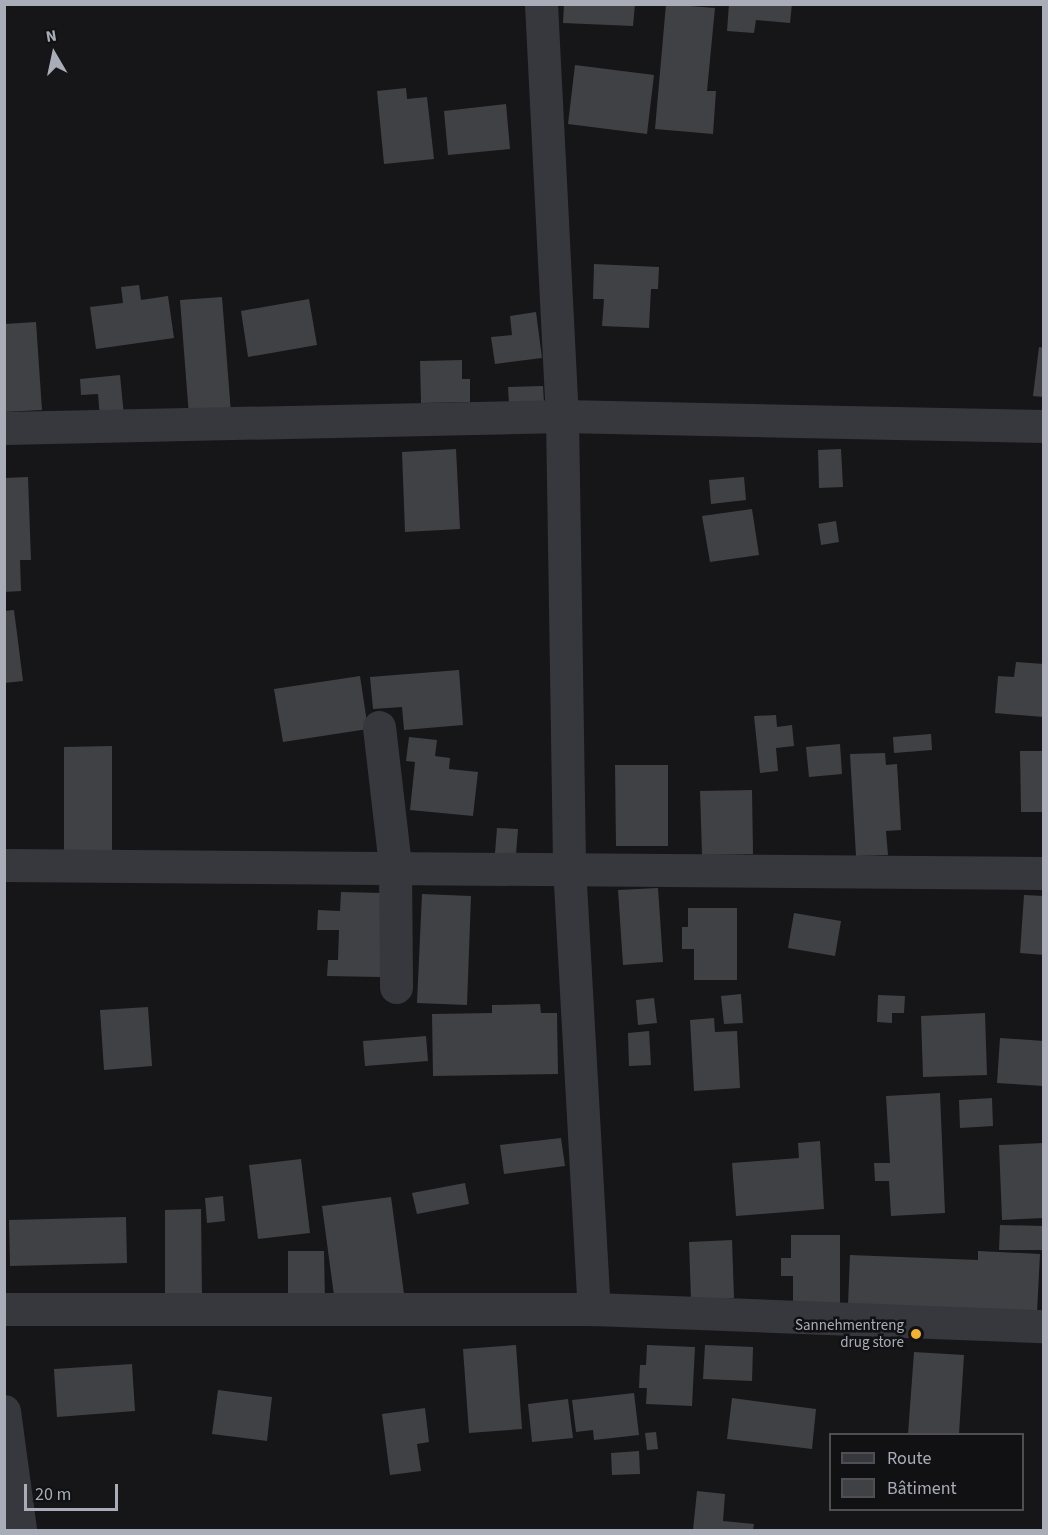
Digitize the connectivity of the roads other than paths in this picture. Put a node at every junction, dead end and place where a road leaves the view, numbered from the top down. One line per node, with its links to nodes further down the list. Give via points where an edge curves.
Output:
1 (541, 4): 2 (street)
2 (562, 416): 3 (street); 4 (street); 8 (street)
3 (1044, 426)
4 (4, 428)
5 (379, 727): 7 (street)
6 (4, 865): 7 (street)
7 (395, 866): 8 (street); 10 (street)
8 (569, 866): 9 (street); 12 (street)
9 (1044, 873)
10 (396, 987)
11 (4, 1309): 12 (street)
12 (594, 1310): 13 (street)
13 (1044, 1326)
14 (4, 1411): 15 (street)
15 (20, 1530)

